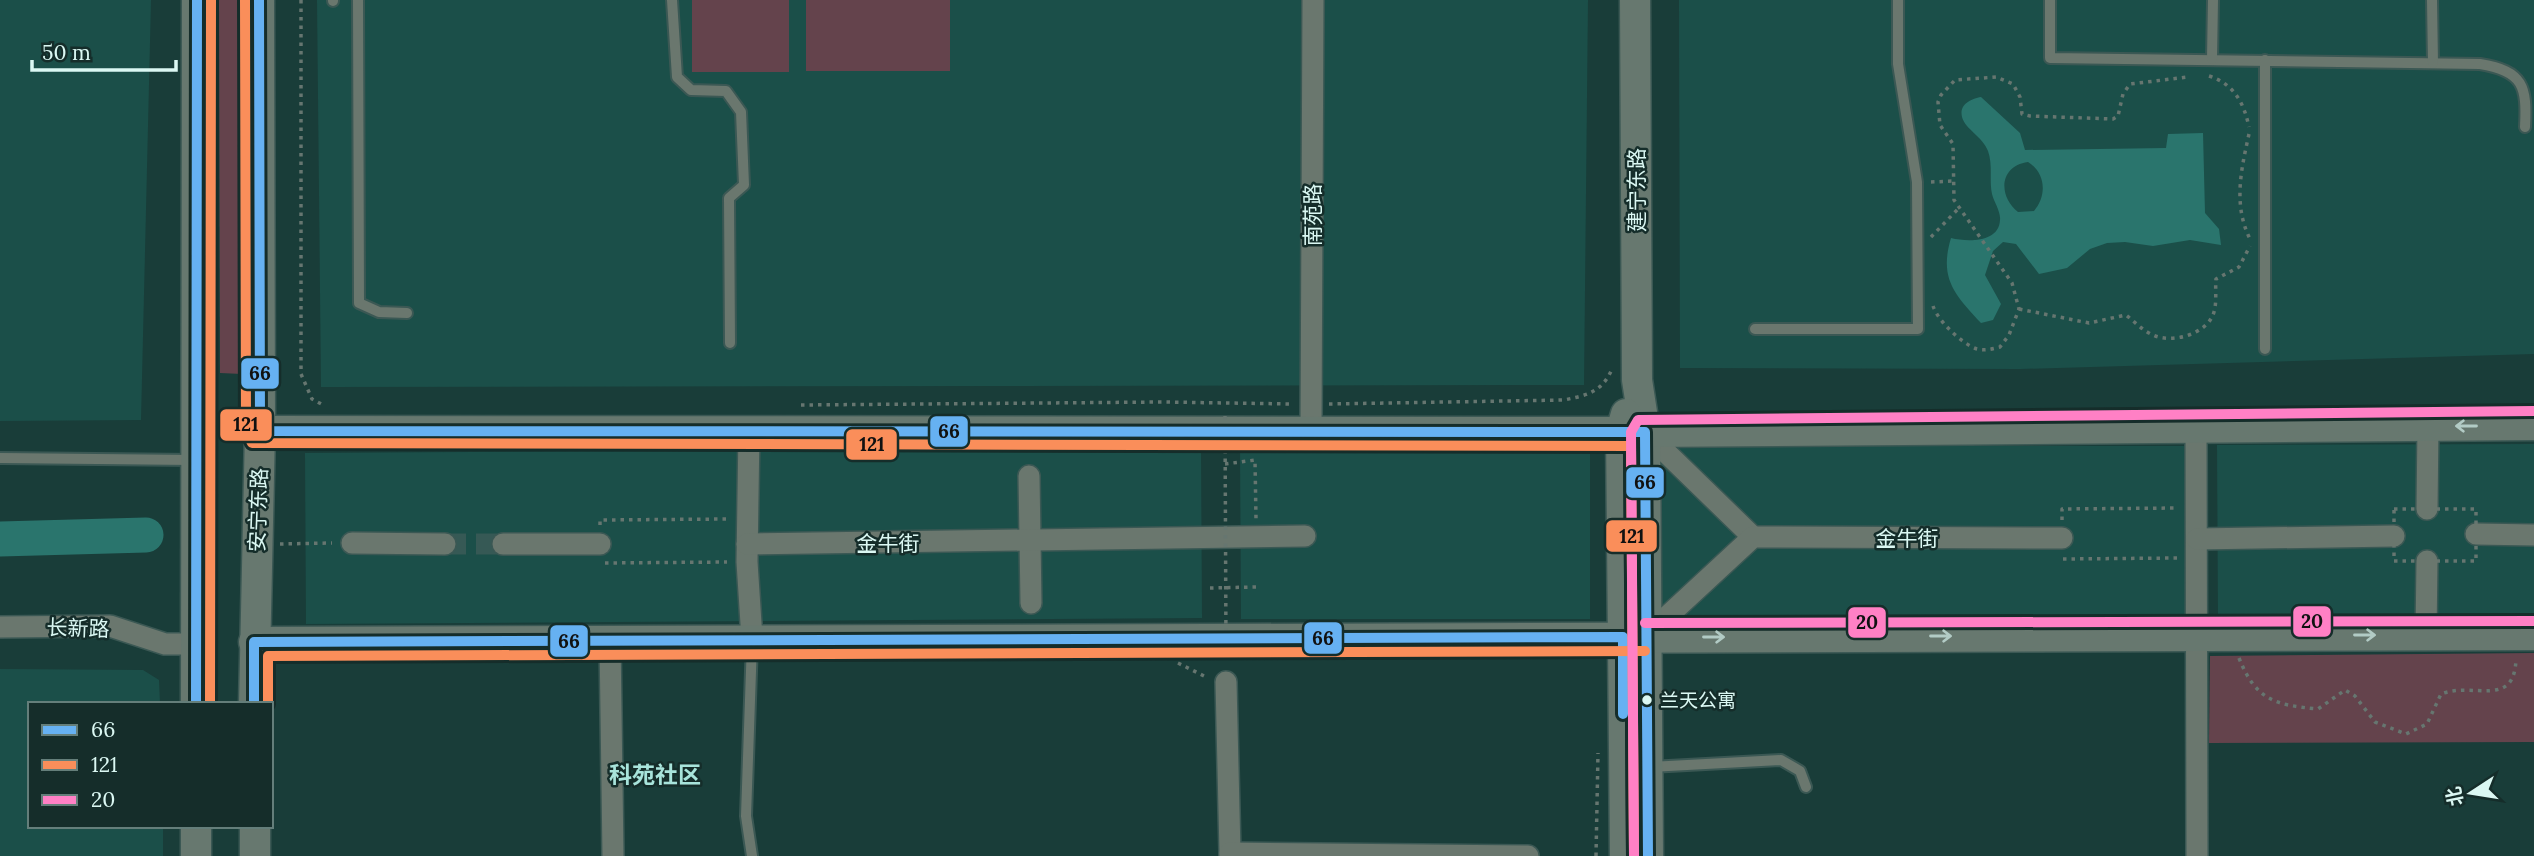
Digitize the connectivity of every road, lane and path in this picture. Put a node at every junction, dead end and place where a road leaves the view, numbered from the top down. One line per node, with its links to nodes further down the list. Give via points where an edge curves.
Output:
1 (197, 0): 38 (street)
2 (259, 0): 35 (street, 安宁东路)
3 (301, 0): 28 (path, via 301,374 312,399)
4 (358, 0): 22 (lane, via 359,303 379,312)
5 (672, 0): 24 (lane, via 677,77 691,90 726,92 741,112 744,184 729,198)
6 (1313, 0): 30 (street, 南苑路)
7 (1635, 0): 26 (street, 建宁东路)
8 (1898, 0): 17 (lane, via 1898,64)
9 (2050, 0): 12 (lane, via 2050,58)
10 (2213, 0): 12 (lane)
11 (2432, 0): 14 (lane)
12 (2212, 59): 13 (lane)
13 (2265, 60): 14 (lane); 25 (lane)
14 (2433, 63): 15 (lane, via 2500,67 2513,75 2523,86 2526,99)
15 (2525, 127)
16 (1954, 181): 17 (path); 18 (path); 21 (path, via 1953,144 1940,125 1938,102 1955,80 1989,76 2012,84 2022,114 2030,116 2113,118 2118,116 2130,84 2212,76 2235,91 2245,108 2250,131 2240,201 2242,222 2251,242 2239,267 2216,279 2214,312 2206,326 2186,336 2162,339 2126,315 2089,323)
17 (1917, 182): 23 (lane, via 1918,328)
18 (1959, 208): 19 (path); 21 (path, via 2012,283)
19 (1928, 240)
20 (1931, 299): 21 (path, via 1936,314 1977,349 2000,347)
21 (2019, 309)
22 (407, 313)
23 (1755, 329)
24 (730, 343)
25 (2265, 349)
26 (1626, 371): 30 (path, via 1590,394 1564,400); 36 (street, 建宁东路)
27 (789, 405): 30 (path, via 1163,402)
28 (331, 410)
29 (1225, 416): 39 (path, bridge)
30 (1311, 417): 34 (street); 36 (street)
31 (2534, 425): 32 (street, one-way to 32)
32 (2428, 426): 33 (street); 42 (street)
33 (2196, 427): 36 (street); 41 (street)
34 (749, 430): 35 (street); 43 (street)
35 (260, 431): 53 (street, 安宁东路)
36 (1633, 431): 48 (street); 69 (street, 建宁东路)
37 (0, 458): 38 (lane)
38 (196, 461): 73 (street)
39 (1225, 464): 46 (path, via 1255,460); 61 (path, bridge)
40 (1029, 475): 51 (street)
41 (2197, 507): 50 (path, via 2062,509); 57 (street)
42 (2427, 509): 44 (path, via 2476,509); 49 (path, via 2394,509)
43 (747, 518): 56 (path, via 600,520); 58 (street)
44 (2476, 534): 45 (street); 59 (path, via 2476,561)
45 (2534, 535)
46 (1256, 537): 47 (street, 金牛街); 51 (street, 金牛街)
47 (1305, 537)
48 (1753, 537): 50 (street, 金牛街); 69 (street)
49 (2394, 537): 57 (street); 59 (path, via 2394,561)
50 (2062, 538): 57 (path, via 2062,559)
51 (1030, 542): 58 (street, 金牛街); 63 (street)
52 (352, 543): 53 (path); 54 (street)
53 (257, 544): 72 (street, 安宁东路)
54 (445, 544)
55 (503, 544): 56 (street)
56 (600, 544): 58 (path, via 601,563)
57 (2197, 548): 65 (street)
58 (747, 553): 70 (street)
59 (2427, 561): 67 (street)
60 (1210, 587): 61 (path)
61 (1226, 587): 62 (path); 74 (path, bridge)
62 (1256, 587)
63 (1031, 603)
64 (0, 627): 73 (street, 长新路, via 110,626 165,644)
65 (2198, 635): 66 (street); 69 (street, one-way to 65); 92 (street)
66 (2231, 635): 67 (street, one-way to 67); 68 (path, via 2245,672 2266,699 2318,709 2345,690 2375,722 2406,734 2427,724 2441,694 2508,686 2516,678)
67 (2426, 635): 68 (street)
68 (2525, 635)
69 (1634, 637): 70 (street); 79 (street, 建宁东路); 90 (street, 建宁东路)
70 (752, 639): 71 (street); 87 (lane, via 746,816)
71 (610, 640): 72 (street); 86 (street)
72 (254, 642): 77 (street, 安宁东路)
73 (196, 644): 76 (street)
74 (1226, 652)
75 (1226, 682): 83 (street)
76 (196, 702)
77 (254, 702)
78 (1598, 749): 89 (path)
79 (1647, 768): 80 (lane, via 1781,760 1800,771); 91 (street, 建宁东路)
80 (1806, 787)
81 (196, 828): 84 (street)
82 (255, 828): 85 (street)
83 (1230, 854): 88 (street)
84 (196, 856)
85 (255, 856)
86 (613, 856)
87 (752, 856)
88 (1528, 856)
89 (1596, 856)
90 (1625, 856)
91 (1648, 856)
92 (2197, 856)

